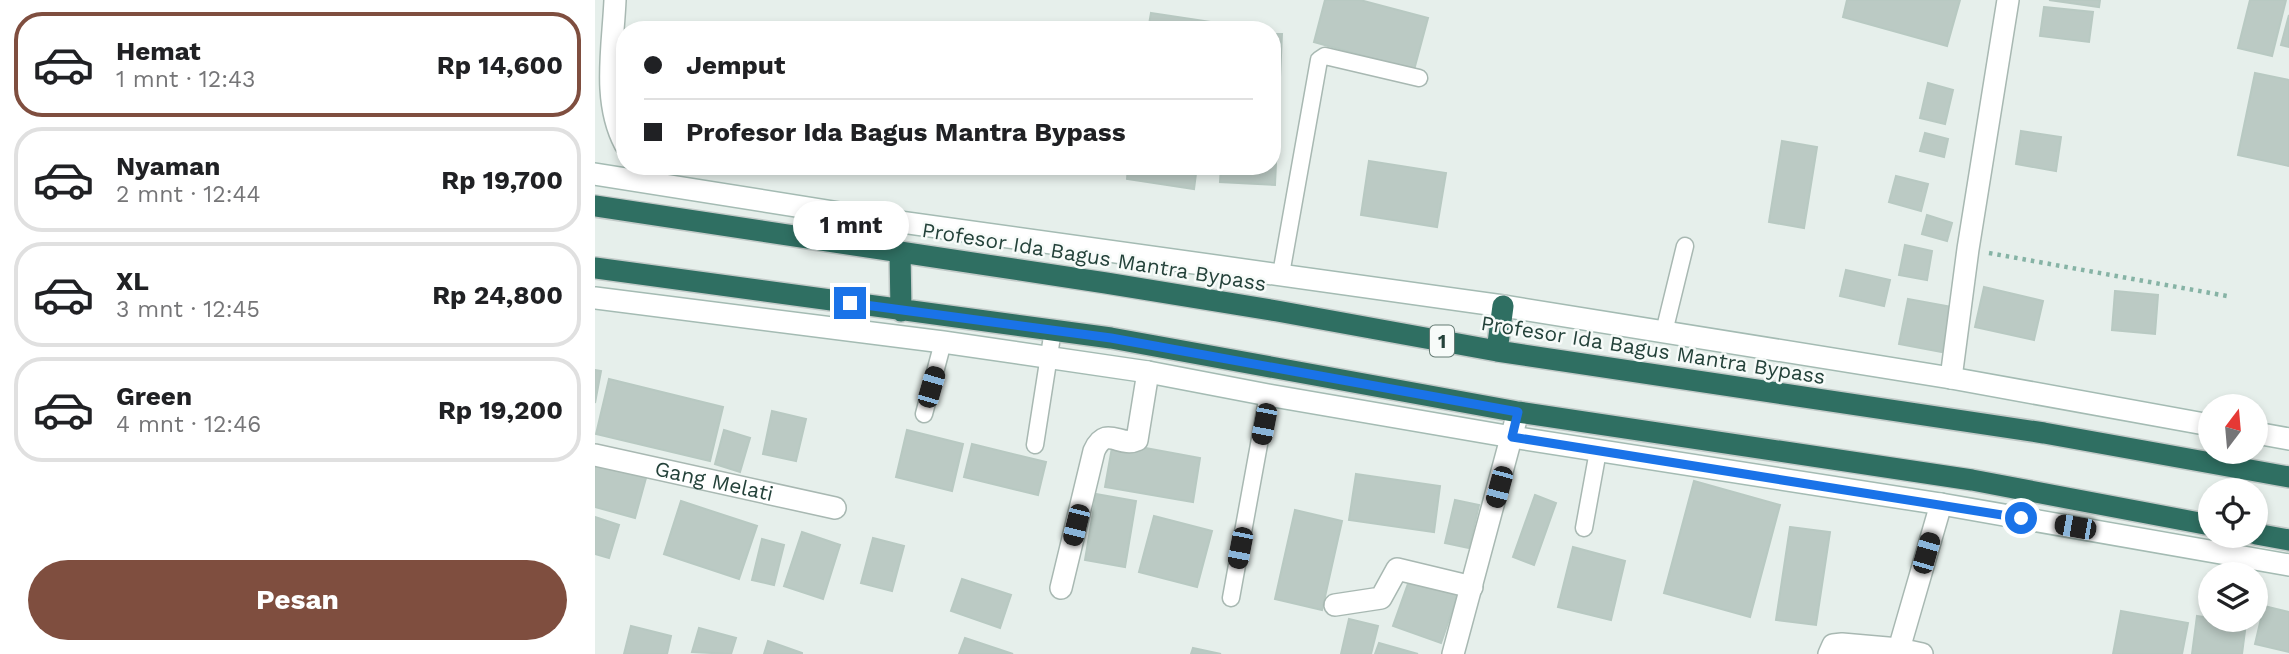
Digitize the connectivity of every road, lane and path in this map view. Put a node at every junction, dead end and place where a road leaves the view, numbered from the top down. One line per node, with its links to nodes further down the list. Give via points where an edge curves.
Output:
1 (614, 0): 4 (street, via 611,110)
2 (2008, 0): 10 (street)
3 (1419, 78): 13 (lane, via 1325,56 1319,60)
4 (616, 127)
5 (595, 174): 6 (street)
6 (616, 174)
7 (648, 175): 13 (street, via 865,217)
8 (595, 206): 11 (highway, Profesor Ida Bagus Mantra Bypass / 1)
9 (1685, 246): 19 (lane)
10 (1968, 249): 14 (path); 24 (street)
11 (899, 252): 17 (highway); 21 (highway, Profesor Ida Bagus Mantra Bypass / 1)
12 (595, 268): 17 (highway)
13 (1281, 274): 16 (street)
14 (2227, 296)
15 (595, 298): 20 (street)
16 (1503, 306): 19 (street); 21 (highway)
17 (901, 311): 18 (highway)
18 (1053, 330): 22 (lane); 26 (highway)
19 (1664, 332): 24 (street)
20 (943, 342): 22 (street); 27 (lane)
21 (1497, 351): 35 (highway, Profesor Ida Bagus Mantra Bypass / 1, via 2044,433)
22 (1049, 359): 23 (street); 32 (lane)
23 (1148, 372): 25 (street); 44 (street, via 1137,440 1104,438 1094,451)
24 (1951, 378): 28 (street)
25 (1268, 396): 30 (street); 45 (lane)
26 (1518, 412): 30 (street); 38 (highway, via 1960,478)
27 (924, 414)
28 (2198, 423)
29 (2268, 435): 31 (street)
30 (1512, 437): 33 (street); 43 (street)
31 (2289, 439)
32 (1035, 445)
33 (1598, 451): 36 (street); 39 (lane)
34 (595, 455): 37 (street, Gang Melati)
35 (2289, 477)
36 (1941, 504): 42 (street); 47 (street)
37 (835, 508)
38 (2198, 523)
39 (1584, 528)
40 (2268, 536): 41 (highway)
41 (2289, 540)
42 (2289, 565)
43 (1472, 587): 46 (street, via 1397,569 1381,598); 48 (street)
44 (1061, 588)
45 (1231, 598)
46 (1335, 605)
47 (1899, 649): 49 (street, via 1842,644 1833,645); 50 (street)
48 (1453, 654)
49 (1829, 654)
50 (1922, 654)

